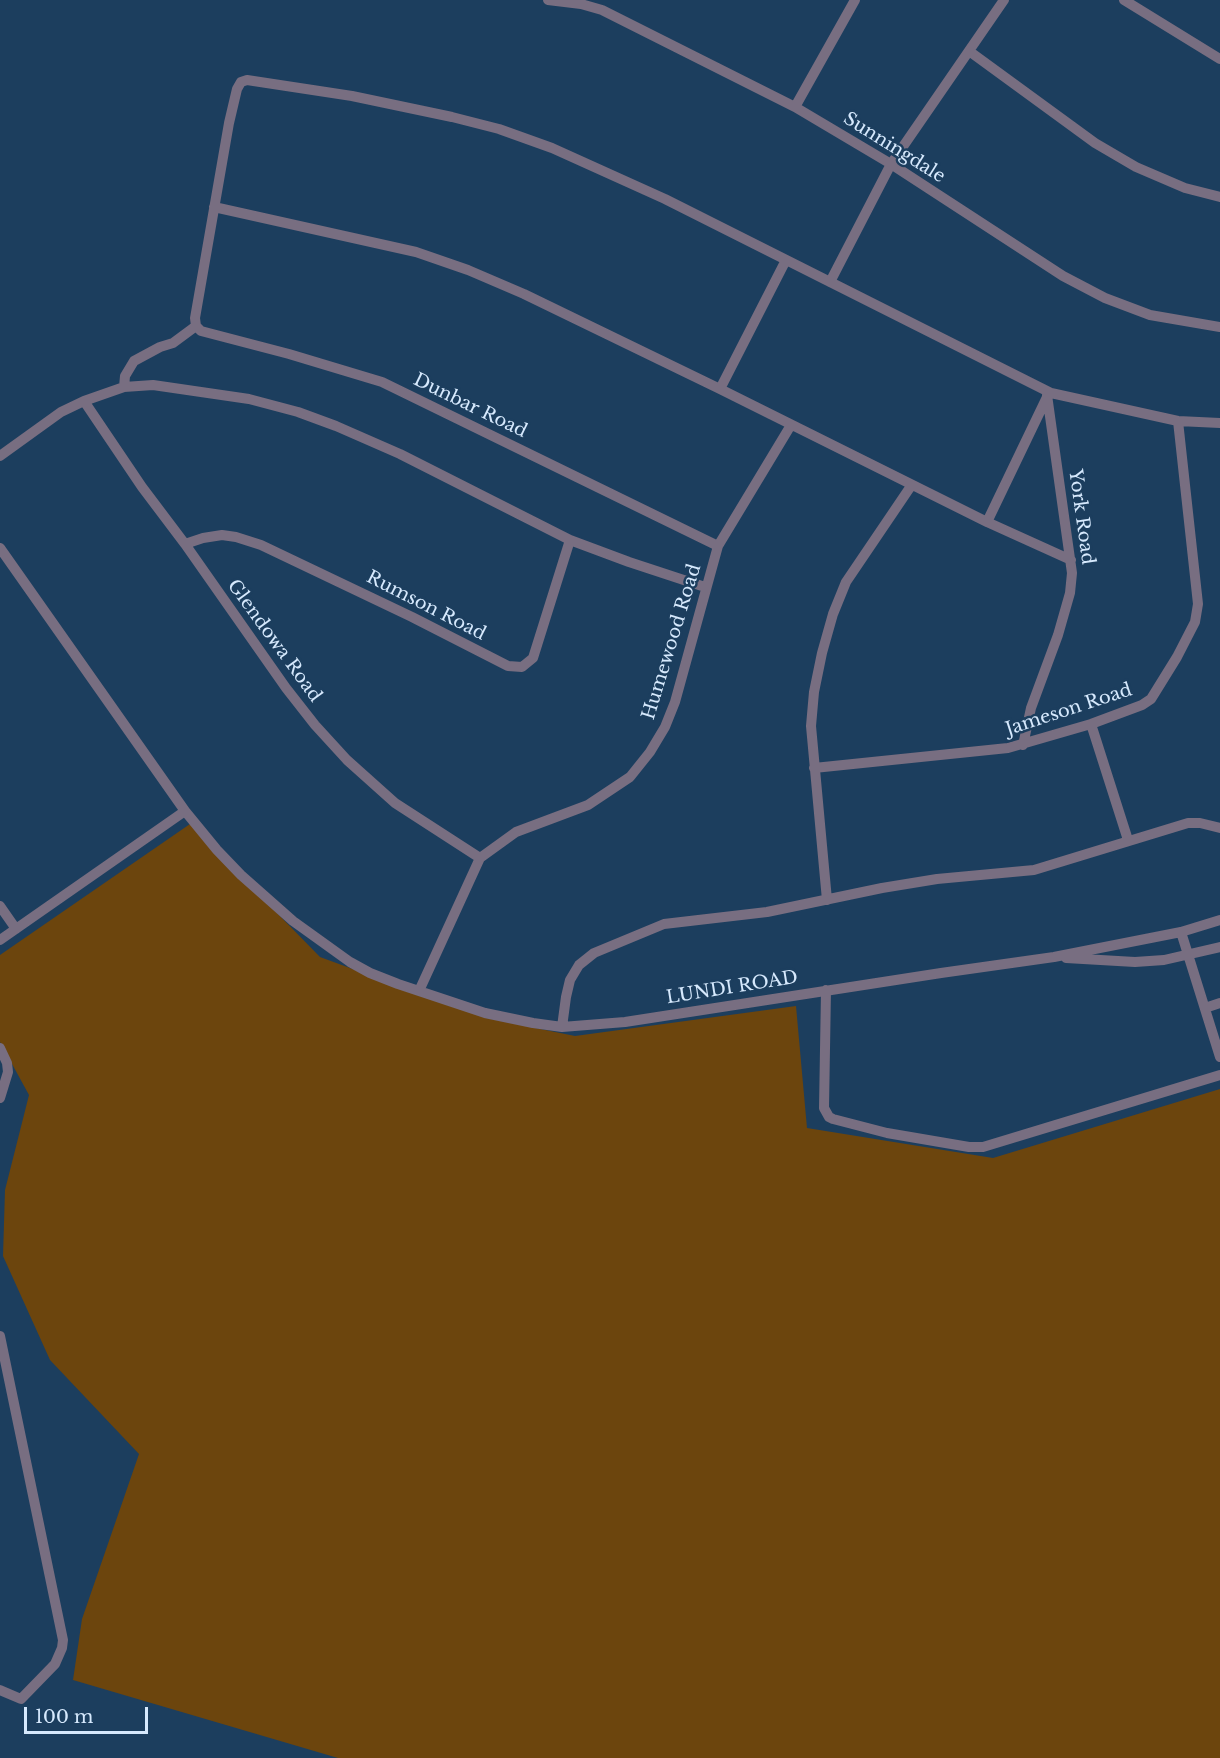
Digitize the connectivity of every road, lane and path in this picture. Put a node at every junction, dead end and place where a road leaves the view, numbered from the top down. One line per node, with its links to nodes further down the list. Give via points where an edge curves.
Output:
1 (548, 0): 7 (street, Sunningdale, via 602,10)
2 (855, 0): 7 (street)
3 (1004, 0): 5 (street)
4 (1124, 0): 6 (street)
5 (969, 51): 8 (street); 9 (street, via 1136,167 1185,188)
6 (1220, 59)
7 (795, 107): 8 (street, Sunningdale)
8 (891, 164): 12 (street); 14 (street, Sunningdale, via 1063,276 1105,298 1150,315)
9 (1220, 196)
10 (214, 207): 11 (street, via 237,88 247,80 351,96 499,129 552,148 665,199); 13 (street); 16 (street, via 416,252 468,270)
11 (786, 260): 12 (street); 16 (street)
12 (830, 282): 17 (street)
13 (196, 326): 15 (street, via 173,343 134,361 125,376); 27 (street, Dunbar Road, via 201,332 382,382)
14 (1220, 327)
15 (124, 387): 18 (street); 25 (street, via 153,385 204,392 298,412 400,454)
16 (720, 389): 21 (street)
17 (1049, 394): 19 (street); 24 (street); 29 (street, York Road)
18 (84, 401): 22 (street, via 61,412); 26 (street, Glendowa Road)
19 (1178, 421): 20 (street); 31 (street, Jameson Road, via 1197,582 1195,622 1151,699)
20 (1220, 423)
21 (791, 425): 23 (street); 27 (street, Humewood Road)
22 (0, 456)
23 (911, 486): 24 (street); 33 (street, via 846,582 833,614 814,692)
24 (987, 522): 29 (street)
25 (570, 540): 26 (street, Rumson Road, via 533,657 522,667 508,666 261,545 222,535); 30 (street)
26 (185, 544): 37 (street, Glendowa Road, via 286,688 333,745 395,803)
27 (718, 546): 30 (street, Humewood Road)
28 (0, 548): 34 (street, LUNDI ROAD)
29 (1071, 560): 32 (street, York Road, via 1070,593 1031,708)
30 (705, 587): 37 (street, Humewood Road, via 675,702 650,753 630,777 588,805 516,832)
31 (1091, 724): 32 (street, Jameson Road); 36 (street)
32 (1023, 745): 33 (street, Jameson Road)
33 (814, 768): 38 (street)
34 (185, 811): 41 (street); 48 (street, LUNDI ROAD, via 241,875 309,933 370,973)
35 (1220, 828): 36 (street, via 1188,823)
36 (1128, 840): 38 (street, via 1034,870 938,879)
37 (480, 858): 48 (street, Humewood Road)
38 (827, 900): 51 (street, via 664,924 594,953 573,973)
39 (0, 906): 41 (street)
40 (1220, 920): 42 (street, LUNDI ROAD)
41 (16, 929): 43 (street)
42 (1181, 932): 45 (street); 46 (street, LUNDI ROAD)
43 (0, 940)
44 (1220, 947): 45 (street, LUNDI ROAD)
45 (1189, 956): 46 (street, LUNDI ROAD, via 1135,962); 50 (street)
46 (1054, 957): 47 (street, LUNDI ROAD)
47 (826, 990): 51 (street, LUNDI ROAD, via 625,1022); 54 (street, via 824,1108 833,1119 887,1132 983,1147)
48 (419, 991): 51 (street, LUNDI ROAD, via 485,1013)
49 (1220, 1003): 50 (street)
50 (1205, 1008): 53 (street)
51 (562, 1027)
52 (0, 1048): 55 (street, via 8,1072)
53 (1220, 1057)
54 (1220, 1075)
55 (0, 1098)
56 (0, 1336): 57 (street, via 63,1640 55,1664 21,1699)
57 (0, 1690)

